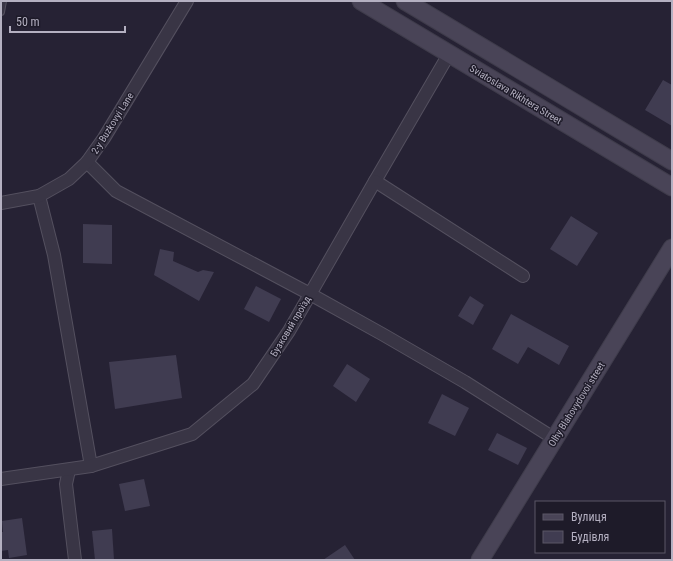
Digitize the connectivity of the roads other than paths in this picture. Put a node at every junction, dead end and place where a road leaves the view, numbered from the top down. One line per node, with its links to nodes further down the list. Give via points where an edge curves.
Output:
1 (4, 1): 5 (lane)
2 (187, 1): 8 (street, 2-y Buzkovyi Lane)
3 (361, 1): 6 (main road, Sviatoslava Rikhtera Street)
4 (405, 1): 7 (main road)
5 (1, 12)
6 (449, 54): 9 (street, Бузковий проїзд); 10 (main road, Sviatoslava Rikhtera Street)
7 (672, 161)
8 (87, 162): 11 (street, 2-y Buzkovyi Lane, via 69,179); 15 (street, via 116,191)
9 (375, 181): 14 (street); 15 (street, Бузковий проїзд)
10 (672, 187)
11 (39, 196): 12 (street, 2-y Buzkovyi Lane); 17 (street, via 54,255)
12 (1, 203)
13 (672, 248): 16 (main road, Olhy Blahovydovoi street)
14 (523, 276)
15 (310, 294): 16 (street, via 465,382); 17 (street, Бузковий проїзд, via 289,331 253,384 192,434)
16 (554, 439): 21 (main road, Olhy Blahovydovoi street)
17 (91, 466): 18 (street, Бузковий проїзд)
18 (69, 470): 19 (street, Бузковий проїзд); 20 (street, via 66,484)
19 (1, 479)
20 (75, 560)
21 (480, 560)

